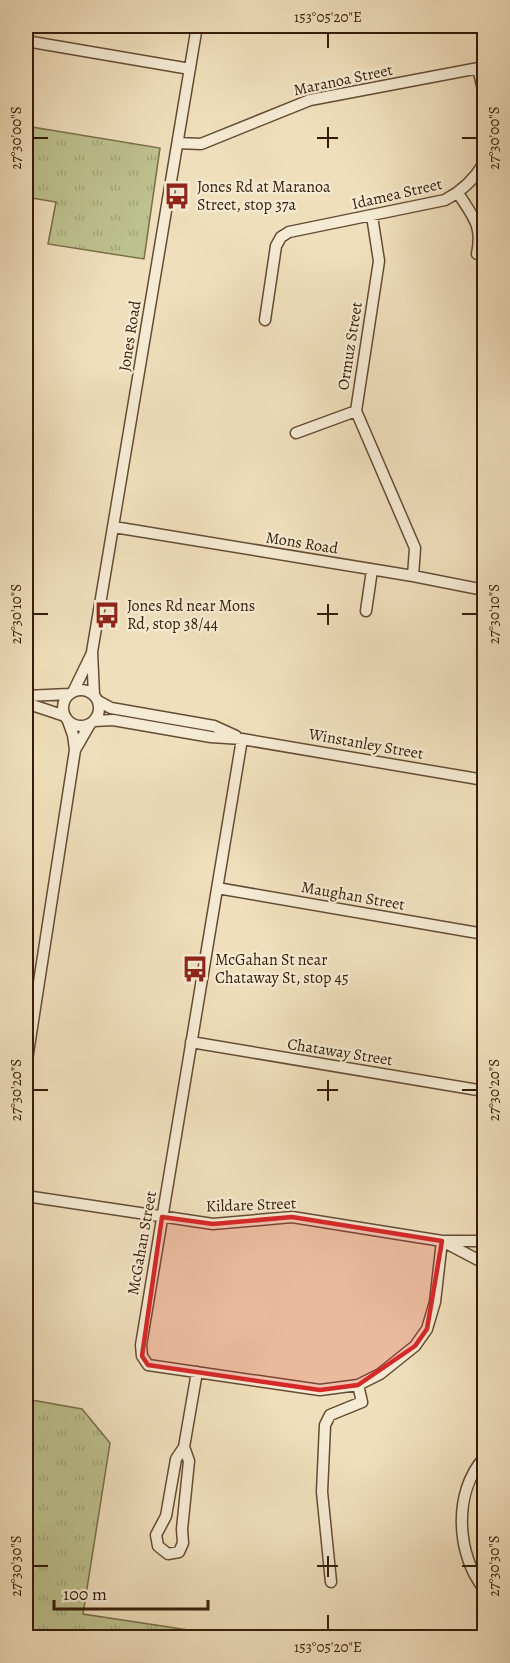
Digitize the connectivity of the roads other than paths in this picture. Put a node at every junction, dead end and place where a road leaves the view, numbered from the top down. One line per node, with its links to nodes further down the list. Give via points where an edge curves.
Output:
1 (197, 26): 4 (street, Jones Road)
2 (26, 41): 4 (street)
3 (482, 68): 5 (street); 6 (street, Maranoa Street, via 310,100 201,144)
4 (190, 69): 6 (street, Jones Road)
5 (484, 94)
6 (178, 143): 14 (street, Jones Road)
7 (484, 163): 8 (street, Idamea Street)
8 (458, 193): 9 (street, Idamea Street, via 445,200); 10 (street, via 478,226)
9 (372, 216): 11 (street, Idamea Street, via 289,232 281,237 276,246); 12 (street, Ormuz Street, via 378,261)
10 (477, 254)
11 (265, 320)
12 (356, 411): 13 (street); 16 (street, Ormuz Street, via 415,548)
13 (296, 433)
14 (114, 527): 15 (street, Mons Road); 19 (street, Jones Road)
15 (372, 570): 16 (street, Mons Road); 18 (street)
16 (413, 576): 17 (street, Mons Road)
17 (484, 590)
18 (366, 611)
19 (92, 652): 20 (street, Jones Road); 22 (street, Jones Road)
20 (71, 693): 21 (street); 22 (street, via 84,690); 24 (street, via 63,705)
21 (26, 696)
22 (96, 698): 25 (street, via 99,712); 26 (street, Winstanley Street, via 111,708 214,726)
23 (26, 703): 24 (street)
24 (67, 719): 25 (street, via 75,725); 27 (street)
25 (92, 723): 26 (street, Winstanley Street, via 112,720); 27 (street)
26 (242, 739): 28 (street, Winstanley Street); 29 (street, McGahan Street)
27 (75, 750): 32 (street)
28 (484, 780)
29 (217, 888): 30 (street, Maughan Street); 31 (street, McGahan Street)
30 (484, 934)
31 (191, 1042): 34 (street, Chataway Street); 36 (street, McGahan Street)
32 (27, 1044): 33 (street)
33 (26, 1066)
34 (484, 1091)
35 (26, 1196): 36 (street, Kildare Street)
36 (162, 1217): 37 (street, Kildare Street, via 213,1224 292,1217); 40 (street, McGahan Street, via 142,1356 148,1365)
37 (442, 1241): 38 (street, Kildare Street); 39 (street, Kildare Street); 41 (street, McGahan Street, via 435,1302 427,1329 415,1346 380,1374)
38 (484, 1241)
39 (484, 1263)
40 (197, 1372): 41 (street, McGahan Street, via 320,1390); 42 (street)
41 (358, 1385): 44 (street, via 362,1402 330,1415 325,1425 322,1492)
42 (184, 1446): 42 (street, via 189,1461 183,1543 179,1552 168,1554 158,1546 156,1536 166,1516 176,1459)
43 (484, 1458): 45 (street, via 467,1487 462,1534 468,1560)
44 (331, 1582)
45 (484, 1589)

